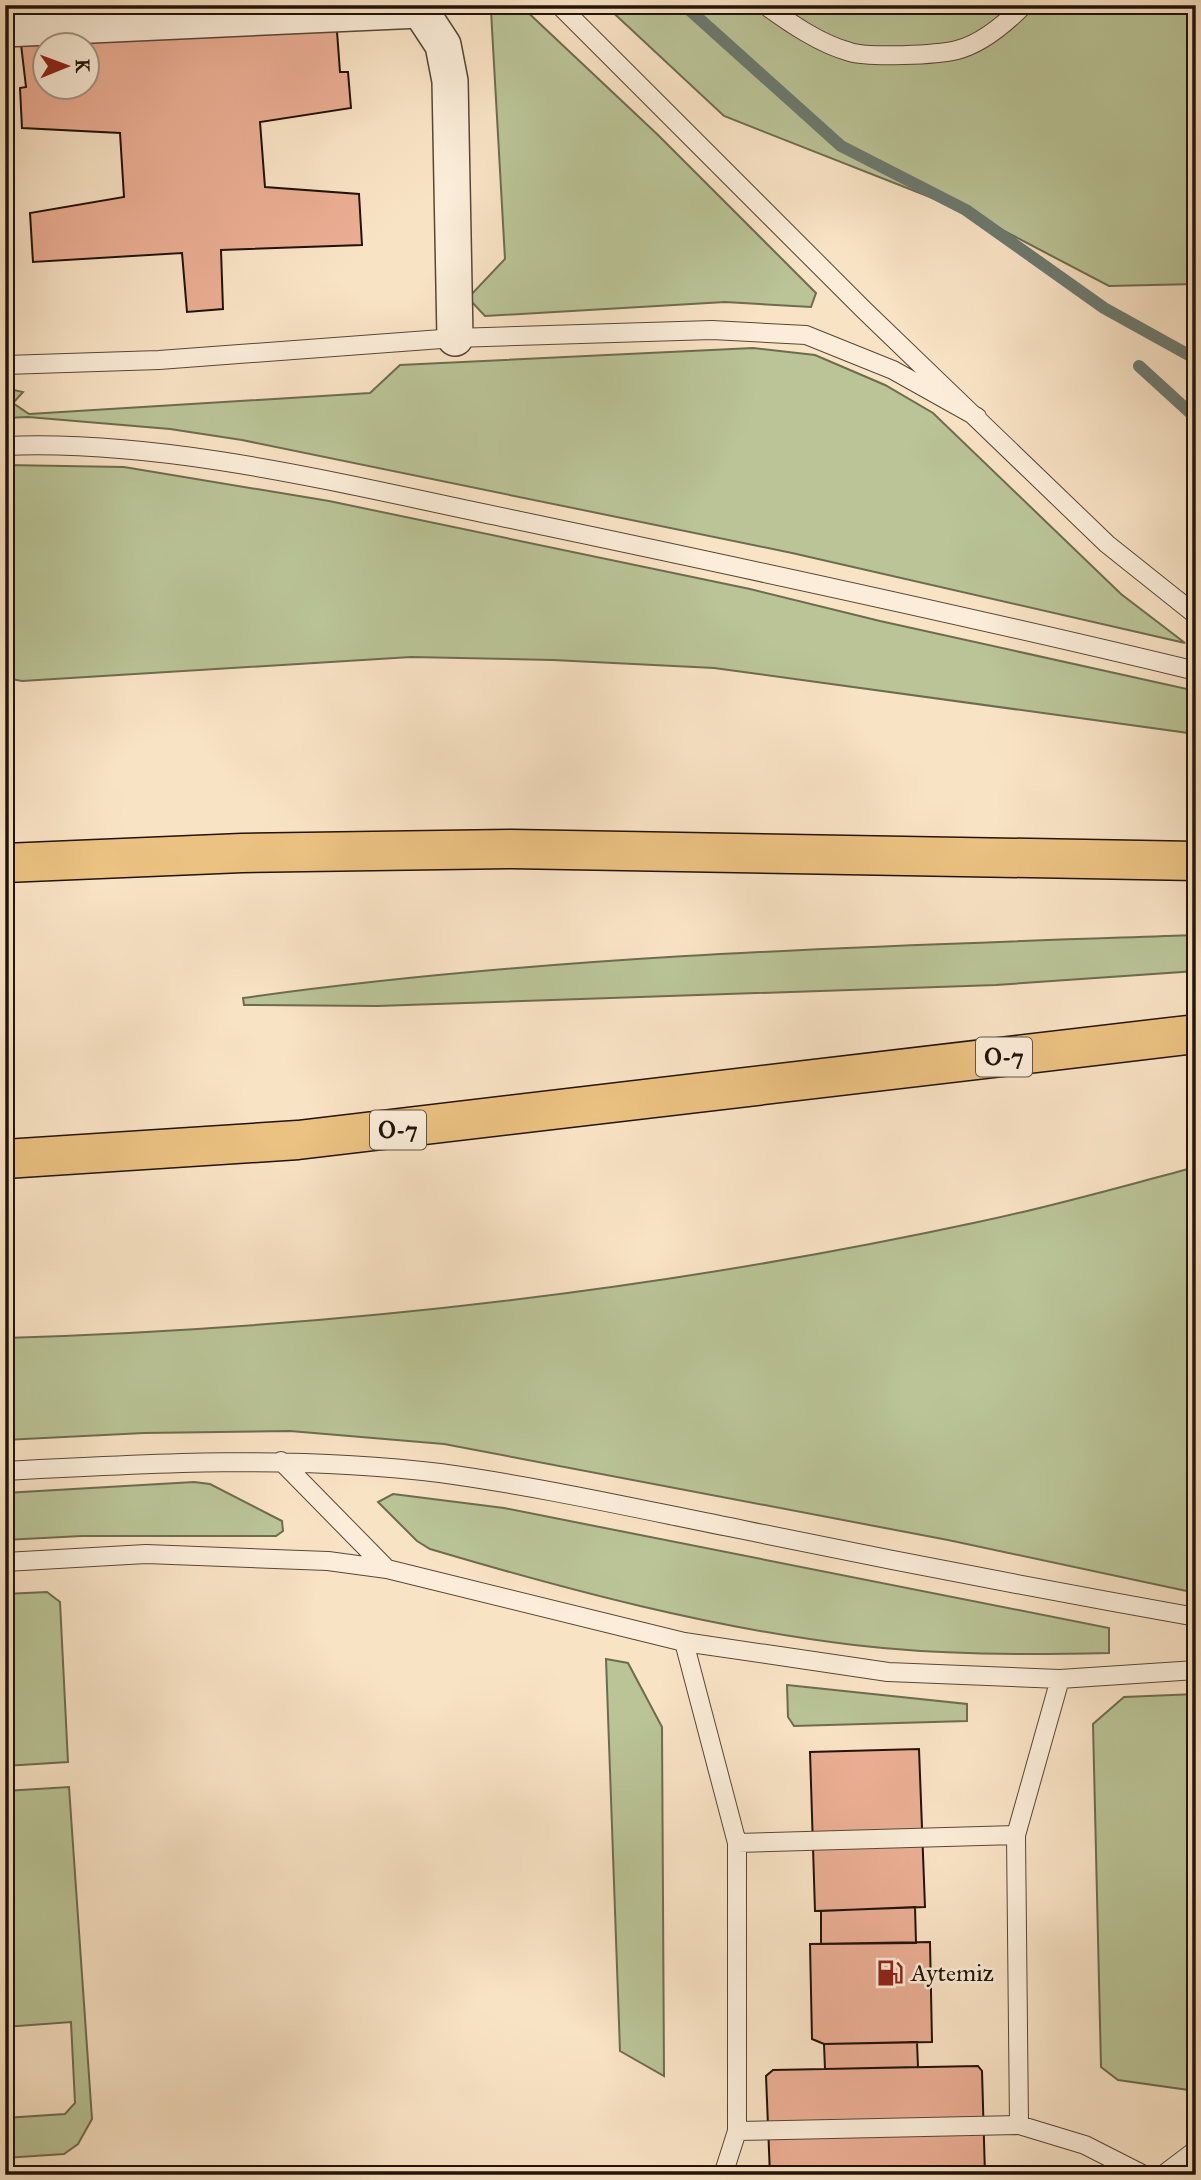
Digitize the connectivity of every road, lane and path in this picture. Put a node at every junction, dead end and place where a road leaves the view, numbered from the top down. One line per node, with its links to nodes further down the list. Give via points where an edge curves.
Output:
1 (559, 5): 7 (lane)
2 (765, 5): 3 (lane, via 850,53 894,55 958,50 1007,22)
3 (1024, 5)
4 (5, 29): 5 (street, via 420,10 443,45 450,80)
5 (455, 338): 6 (lane, via 159,360); 7 (lane, via 712,330 806,335 893,370)
6 (5, 365)
7 (977, 417): 9 (lane, via 1107,544)
8 (5, 446): 10 (lane, via 55,444 212,460 363,488)
9 (1196, 615)
10 (1196, 671)
11 (1196, 861): 12 (highway, via 511,849)
12 (5, 863)
13 (1196, 1034): 14 (highway, O-7, via 298,1140)
14 (5, 1159)
15 (281, 1461): 16 (lane); 18 (lane); 19 (lane, via 439,1473 571,1495)
16 (5, 1471)
17 (5, 1562): 18 (lane, via 146,1554 328,1561)
18 (387, 1569): 20 (lane)
19 (1196, 1617)
20 (684, 1642): 22 (lane, via 888,1672); 24 (lane)
21 (1196, 1670): 22 (lane)
22 (1060, 1679): 23 (lane)
23 (1016, 1835): 24 (lane); 25 (lane)
24 (737, 1843): 26 (lane)
25 (1019, 2125): 26 (lane); 29 (lane, via 1085,2145)
26 (737, 2131): 28 (lane)
27 (1196, 2151): 30 (lane)
28 (723, 2175)
29 (1144, 2175)
30 (1163, 2175)

